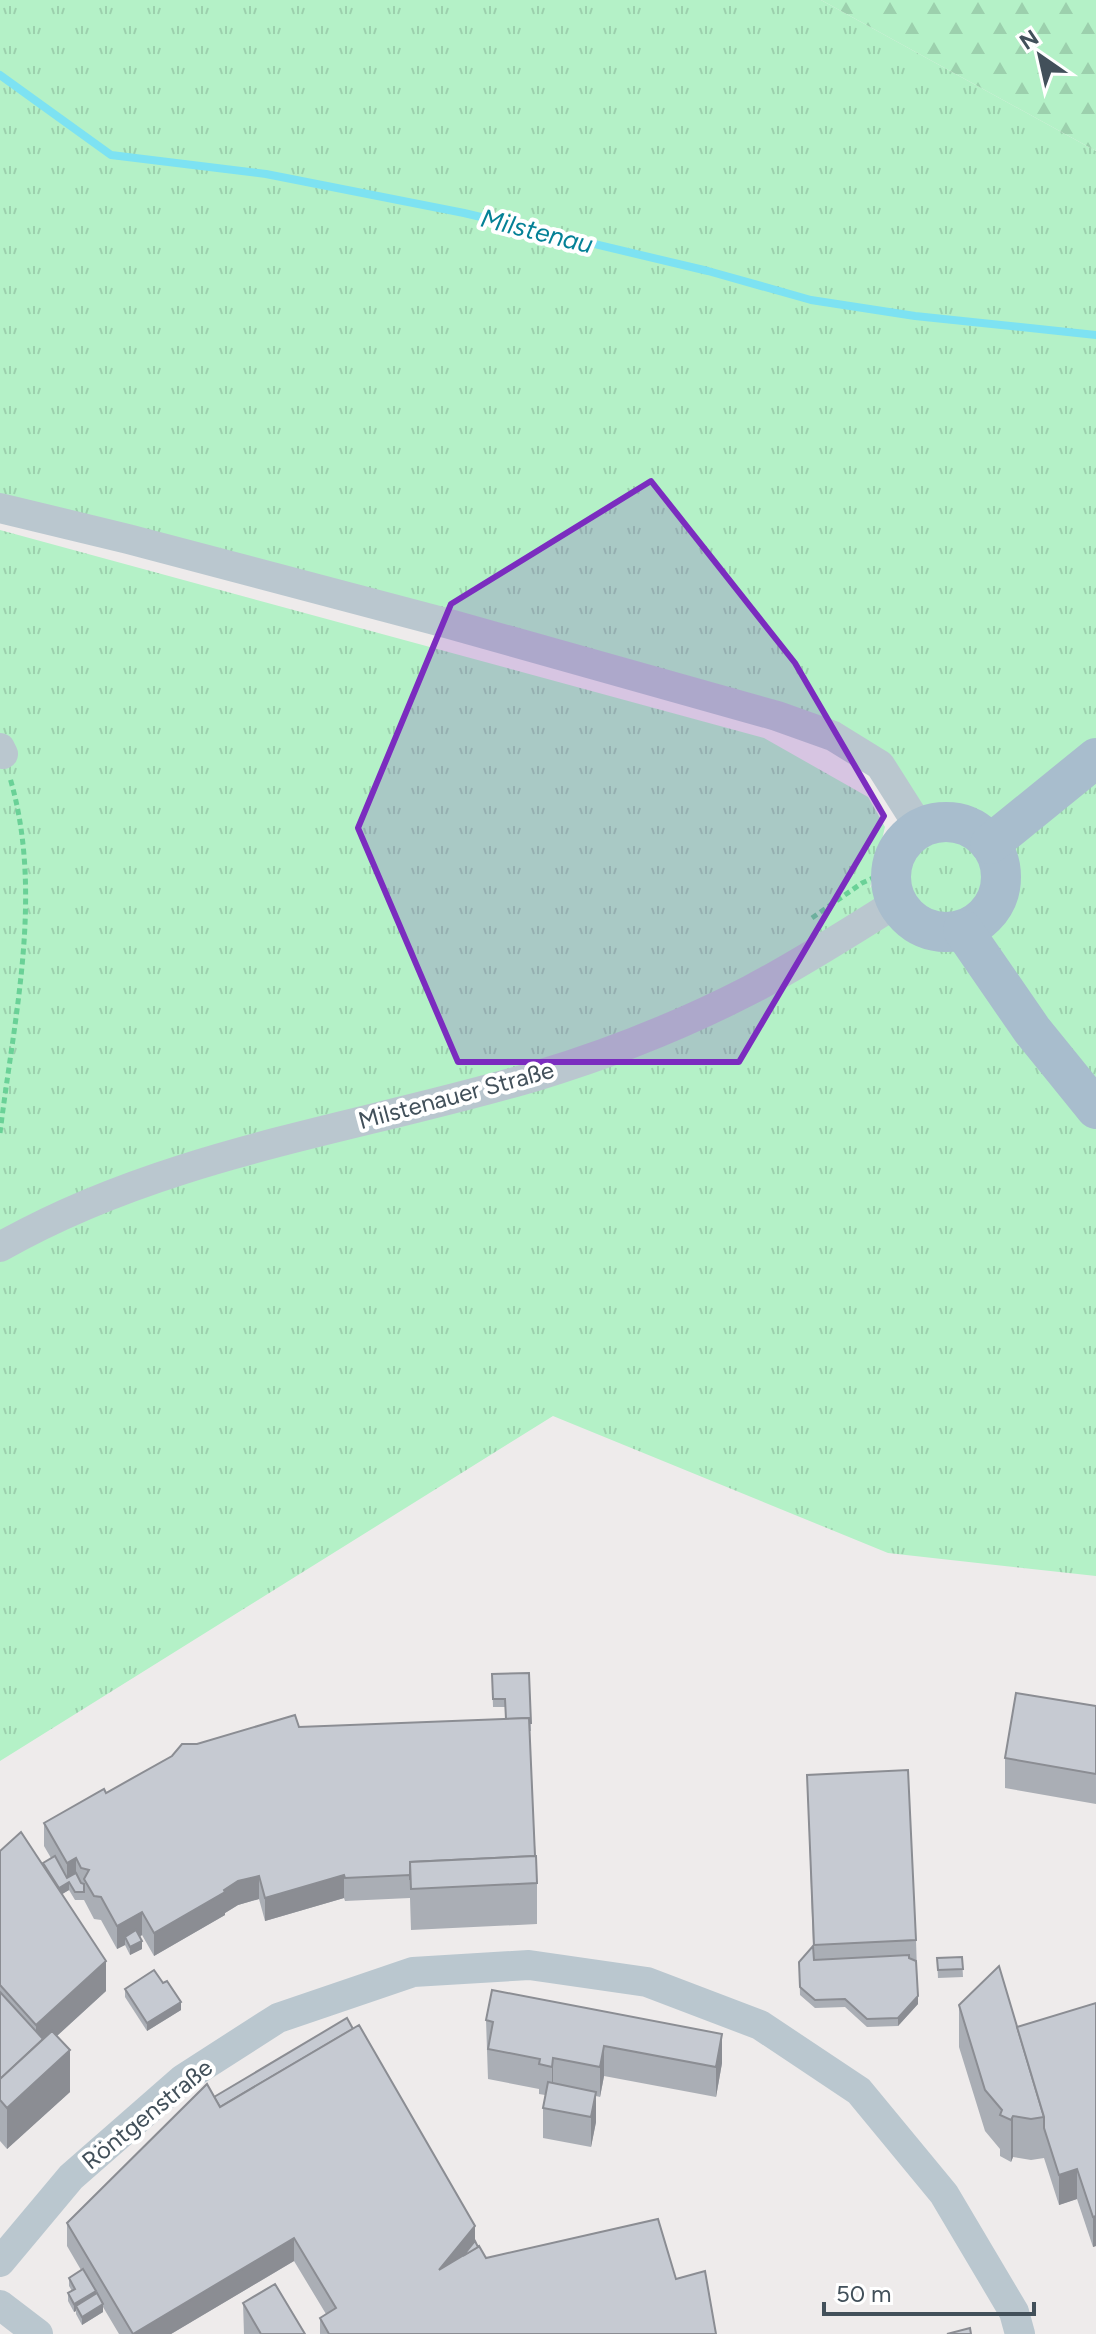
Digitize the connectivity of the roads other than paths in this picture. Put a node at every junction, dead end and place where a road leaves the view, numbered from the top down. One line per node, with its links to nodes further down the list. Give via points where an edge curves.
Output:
1 (0, 508): 3 (street, via 446,623 777,716 833,736 880,765)
2 (1096, 758): 4 (main road)
3 (920, 828): 4 (main road, via 957,823); 5 (main road, via 897,849)
4 (990, 844): 6 (main road, via 1001,874 998,895 988,913)
5 (894, 887): 6 (main road, via 908,918 923,928 942,933); 8 (street, Milstenauer Straße, via 749,990 631,1043 537,1076 306,1134 159,1178 95,1199)
6 (963, 930): 7 (main road, via 1032,1030)
7 (1096, 1109)
8 (0, 1247)
9 (0, 2262): 12 (street, Röntgenstraße, via 71,2177 183,2079 278,2018 413,1972 529,1965 647,1982 760,2025 859,2091 944,2194 1014,2312)
10 (0, 2305): 11 (street)
11 (38, 2334)
12 (1020, 2334)

